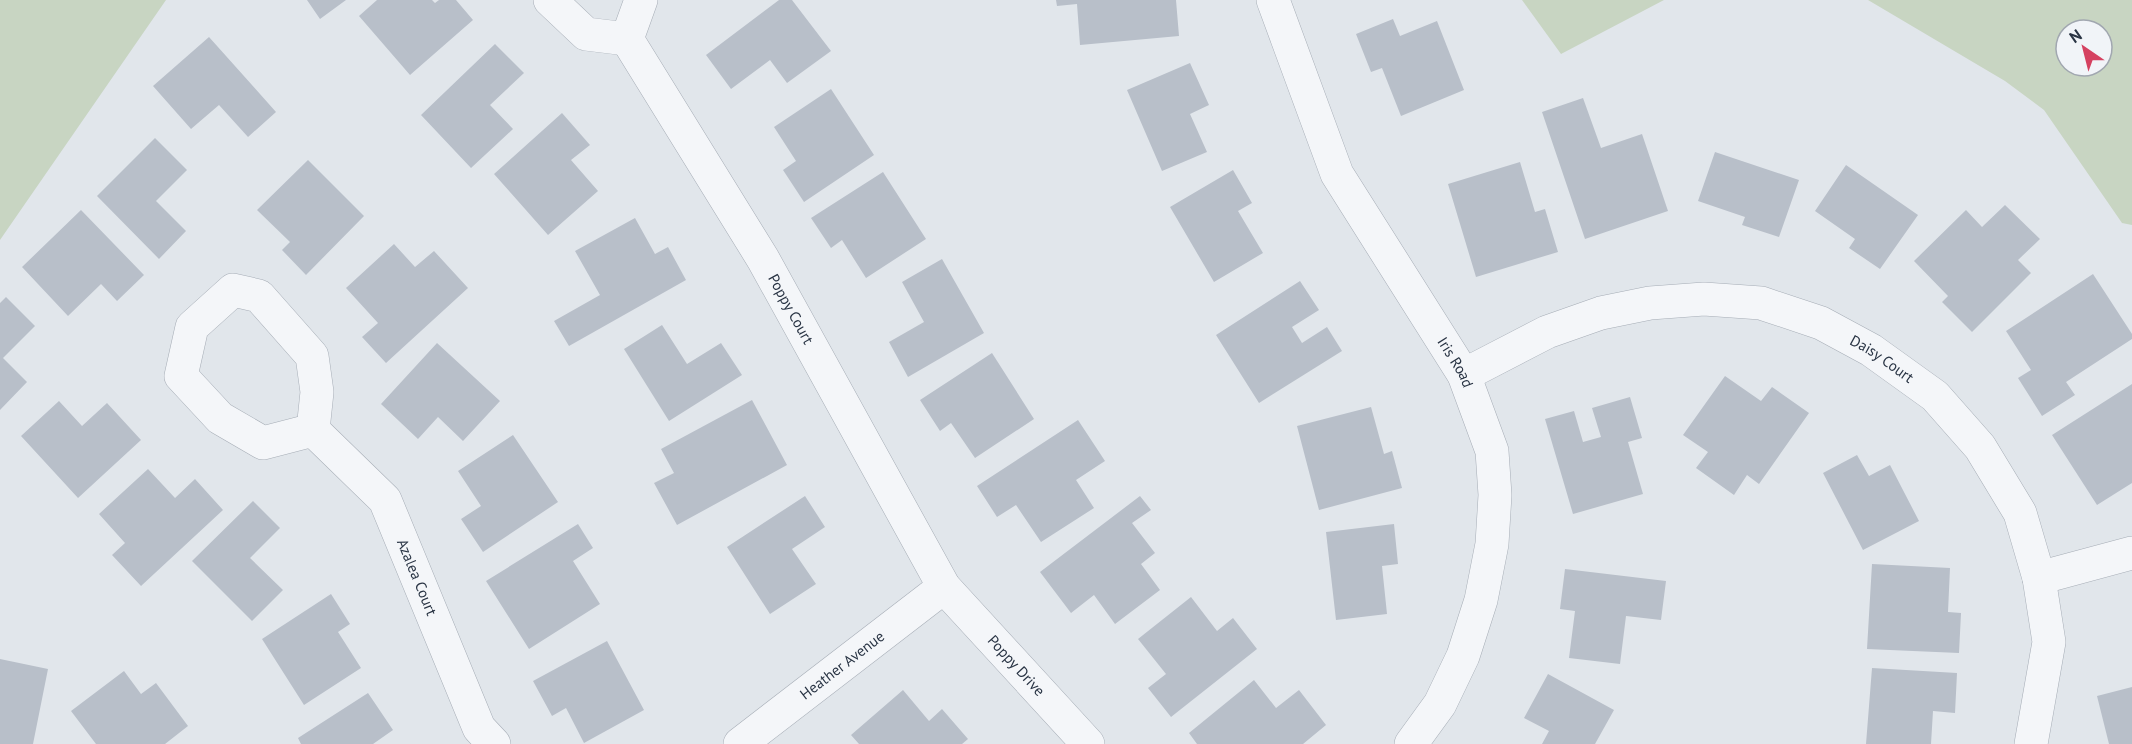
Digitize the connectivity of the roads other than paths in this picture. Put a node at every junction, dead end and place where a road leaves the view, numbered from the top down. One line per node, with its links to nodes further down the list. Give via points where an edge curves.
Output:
1 (550, 0): 4 (street, via 586,34)
2 (641, 0): 4 (street)
3 (1273, 0): 5 (street, Iris Road, via 1337,174)
4 (627, 39): 9 (street, Poppy Court, via 764,259)
5 (1464, 375): 8 (street, Daisy Court, via 1547,332 1601,313 1650,303 1704,299 1761,303 1821,323 1871,350 1935,396 1980,447 2020,513); 13 (street, Iris Road, via 1492,451 1492,544 1481,600 1463,656 1440,704)
6 (313, 430): 6 (street, via 317,392 312,356 259,296 233,290 192,327 181,376 220,418 263,443); 10 (street, Azalea Court, via 386,500 479,728)
7 (2132, 553): 8 (street)
8 (2039, 578): 14 (street, Daisy Court, via 2049,642)
9 (944, 587): 11 (street, Heather Avenue); 12 (street, Poppy Drive)
10 (494, 744)
11 (740, 744)
12 (1088, 744)
13 (1411, 744)
14 (2031, 744)

